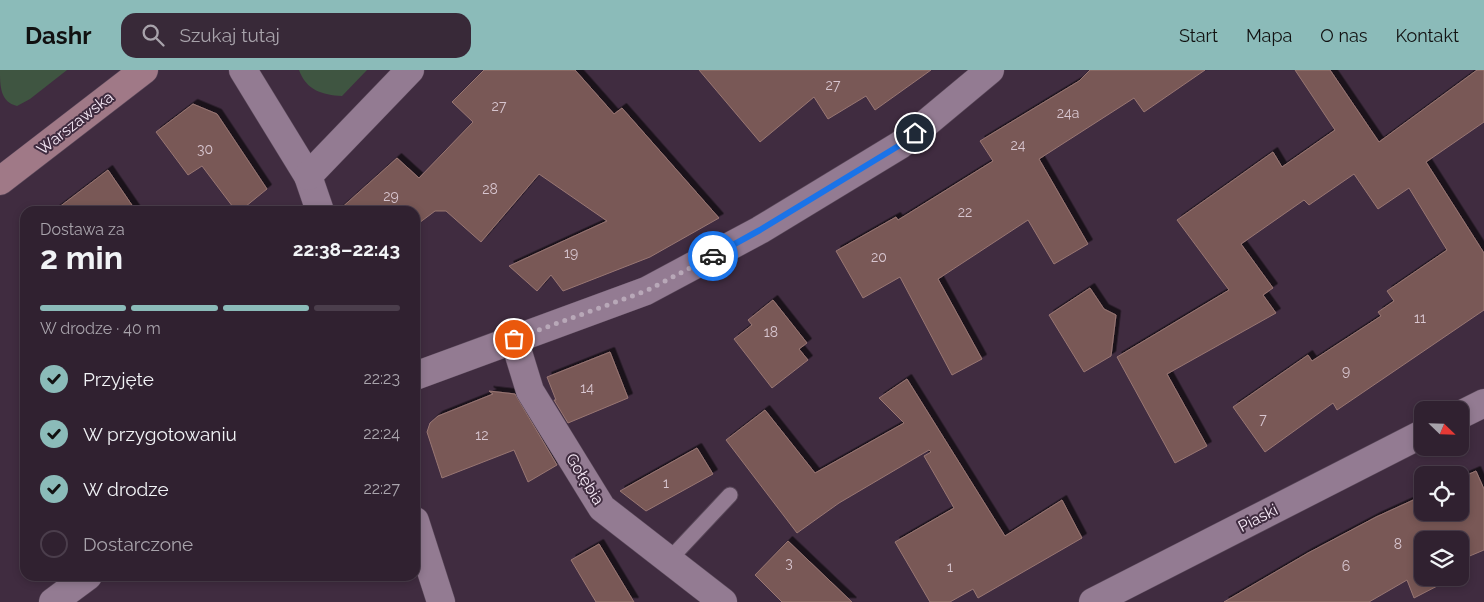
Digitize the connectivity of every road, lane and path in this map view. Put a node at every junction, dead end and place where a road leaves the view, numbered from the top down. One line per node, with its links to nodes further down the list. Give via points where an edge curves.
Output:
1 (144, 70): 5 (street, Warszawska)
2 (243, 70): 6 (street)
3 (410, 70): 6 (street)
4 (990, 70): 8 (street, via 900,145 760,230 646,291)
5 (2, 174)
6 (308, 176): 7 (street)
7 (318, 206)
8 (514, 339): 9 (street); 15 (street, Gołębia, via 530,391 602,508)
9 (420, 374)
10 (1484, 403): 11 (street)
11 (1469, 410)
12 (1414, 438): 20 (street, Piaski)
13 (730, 495): 15 (lane)
14 (420, 537): 18 (street)
15 (668, 560): 19 (street, Gołębia)
16 (81, 581): 17 (street)
17 (53, 602)
18 (441, 602)
19 (723, 602)
20 (1093, 602)

